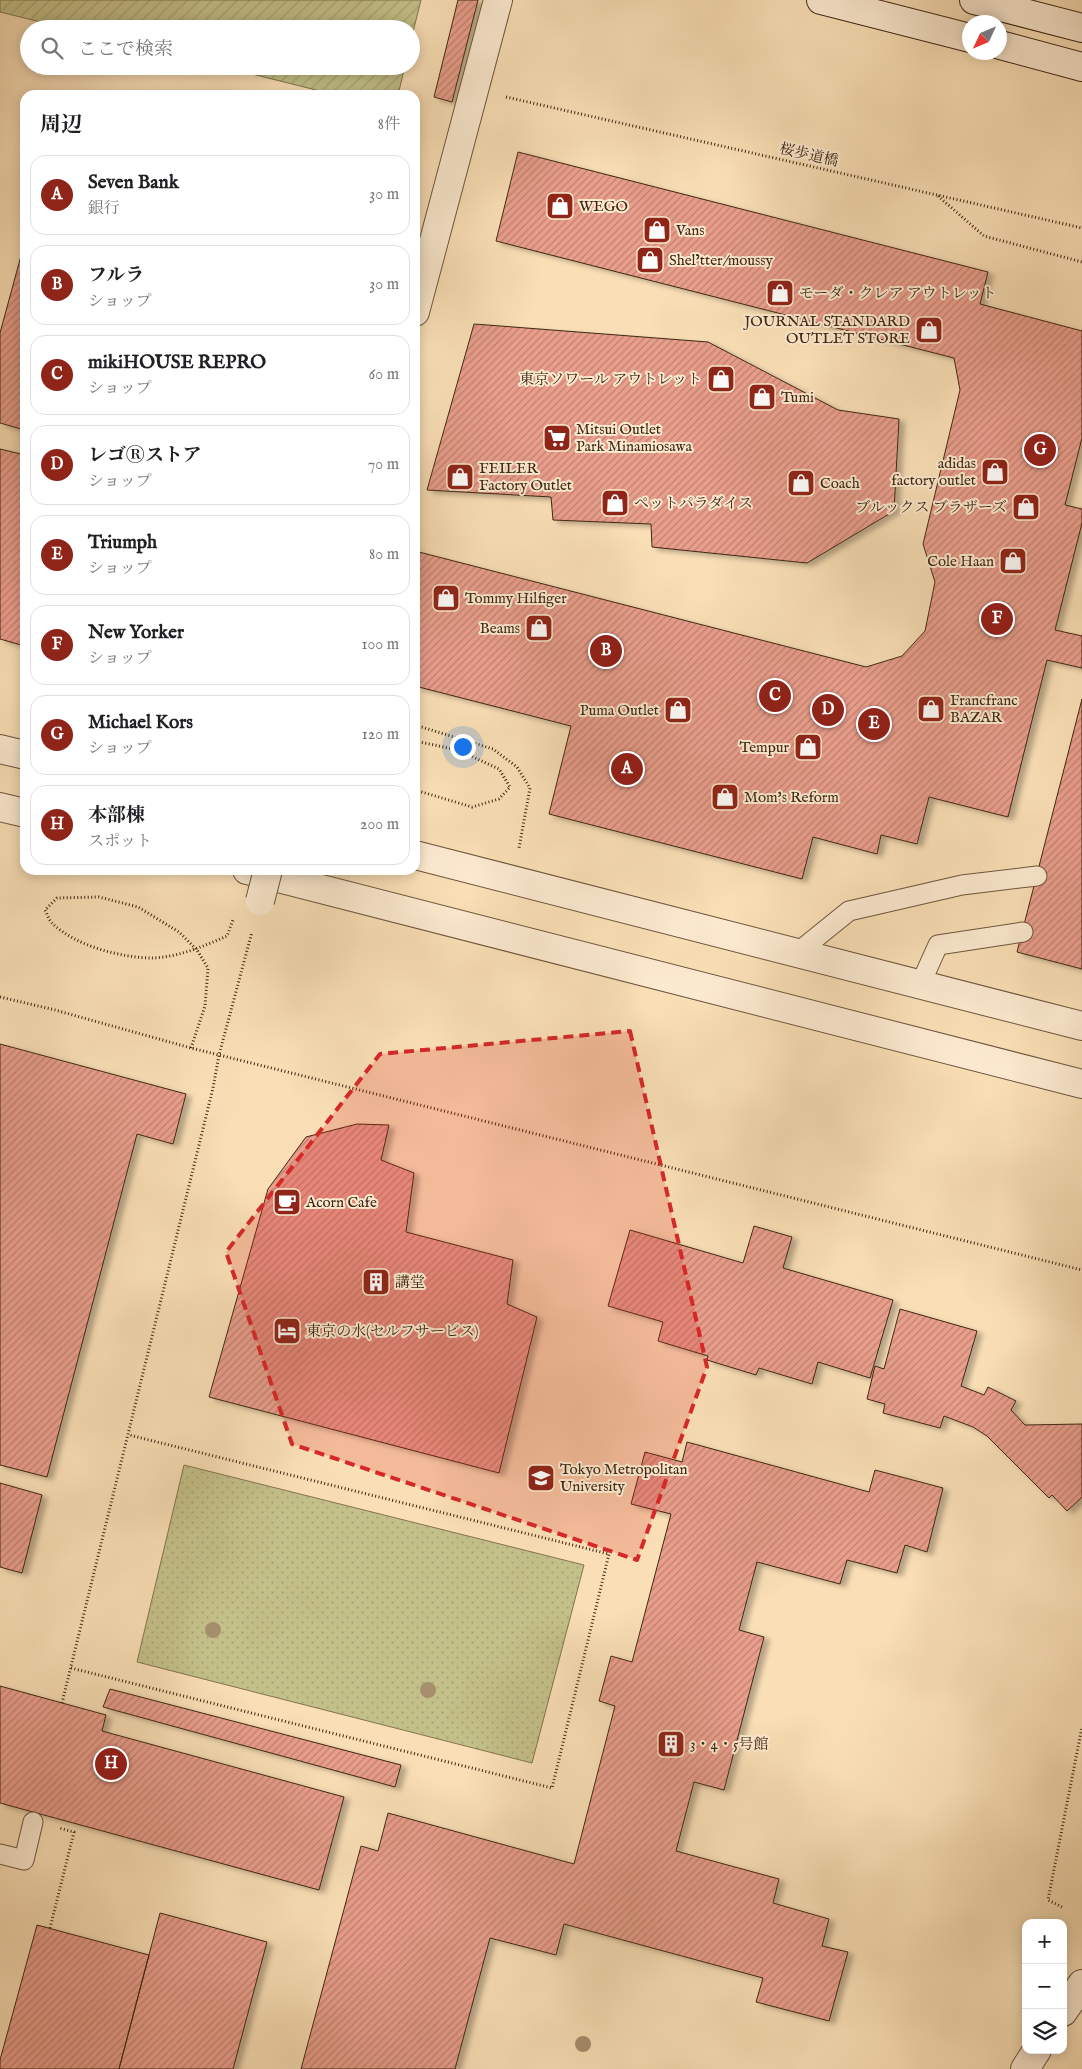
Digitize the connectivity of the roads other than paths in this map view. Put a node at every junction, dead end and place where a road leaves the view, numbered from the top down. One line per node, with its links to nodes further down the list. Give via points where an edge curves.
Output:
1 (498, 0): 8 (street)
2 (821, 0): 5 (street)
3 (974, 0): 4 (street)
4 (1082, 28)
5 (962, 36)
6 (1007, 48): 7 (street)
7 (1082, 66)
8 (420, 293)
9 (0, 749): 10 (street)
10 (20, 754)
11 (0, 807): 12 (street)
12 (20, 812)
13 (420, 856): 19 (street)
14 (267, 875): 22 (street)
15 (267, 875): 17 (street, bridge)
16 (1037, 876): 19 (lane, via 962,886 849,911)
17 (260, 900)
18 (1023, 932): 20 (lane, via 938,945)
19 (797, 953): 20 (street)
20 (920, 985): 21 (street)
21 (1082, 1026)
22 (1082, 1084)
23 (34, 1822): 24 (lane, via 24,1860)
24 (0, 1854)
25 (1082, 1984): 26 (street)
26 (1065, 2009)
27 (1035, 2054): 28 (street)
28 (1025, 2069)

